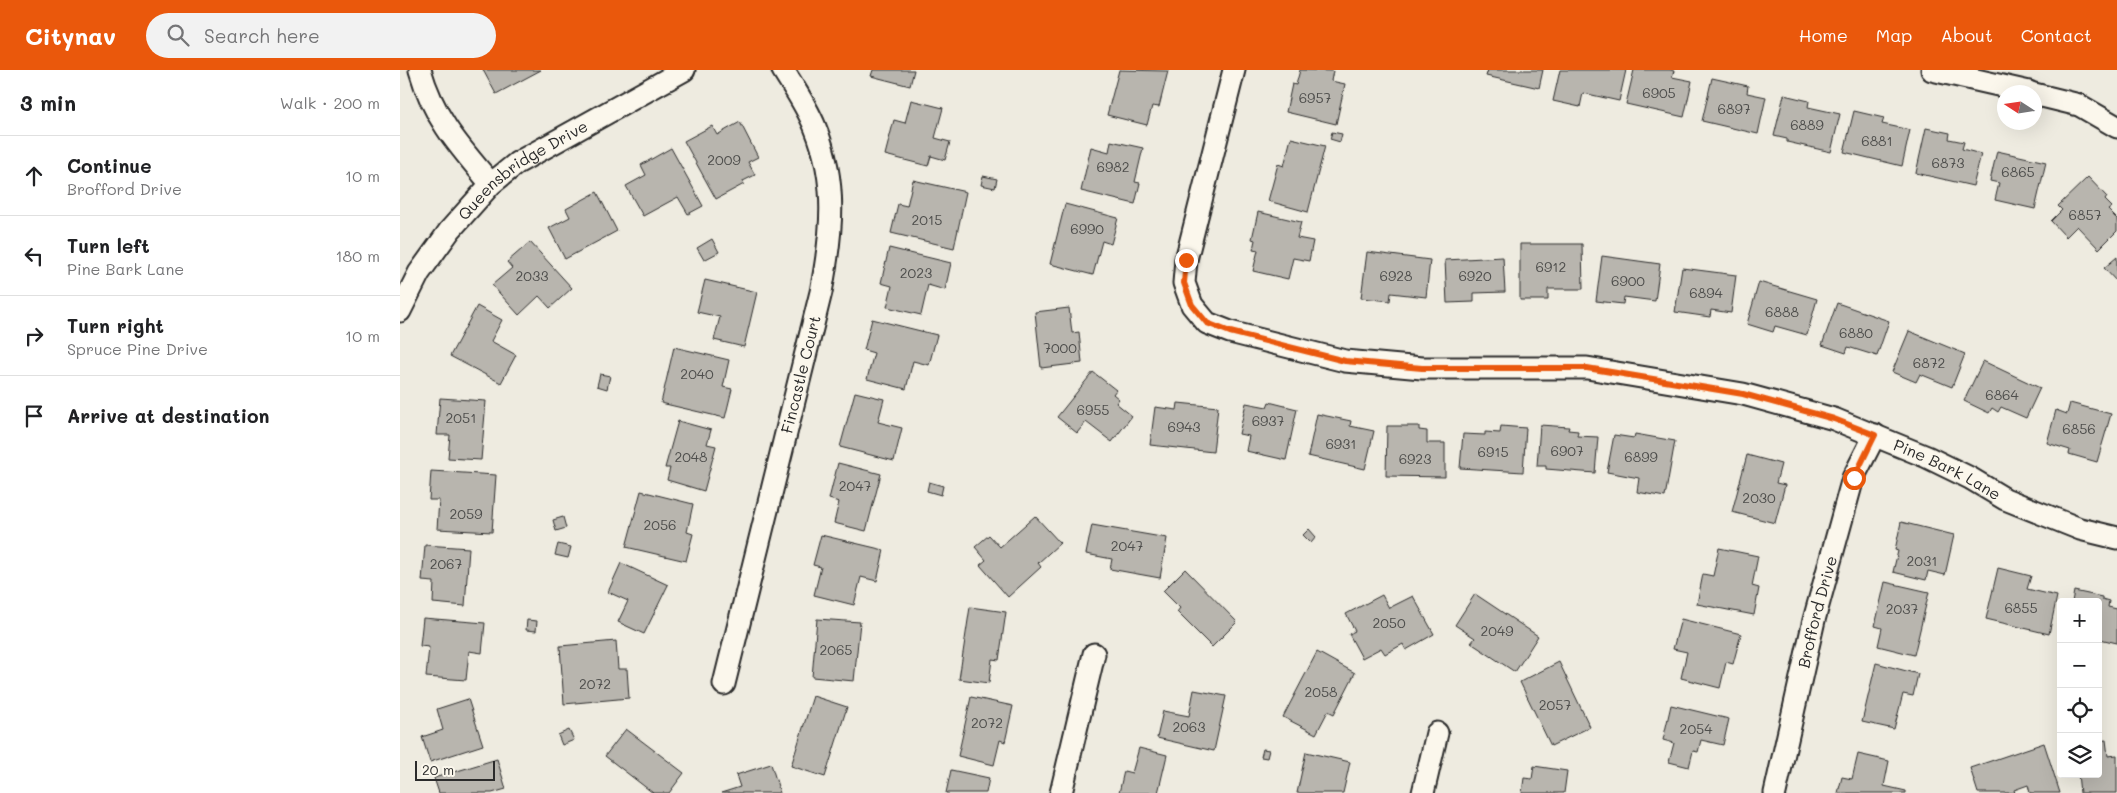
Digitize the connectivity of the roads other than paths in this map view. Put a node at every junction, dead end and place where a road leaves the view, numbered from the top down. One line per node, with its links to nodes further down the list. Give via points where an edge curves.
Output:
1 (420, 70): 9 (street, via 431,104 449,134)
2 (684, 70): 9 (street, Queensbridge Drive, via 517,163)
3 (783, 70): 14 (street, Fincastle Court, via 815,126 828,166 832,208 829,251)
4 (1234, 70): 11 (street, Pine Bark Lane, via 1186,260 1184,283 1192,305 1207,323 1230,332 1345,361 1422,368 1587,368 1743,394 1834,419)
5 (1932, 70): 6 (street)
6 (1998, 85)
7 (2042, 96): 8 (street, via 2078,105)
8 (2117, 127)
9 (491, 184): 10 (street, Queensbridge Drive, via 450,230 419,273)
10 (400, 311)
11 (1875, 435): 12 (street, Pine Bark Lane, via 1970,478 2005,499 2080,529); 18 (street, Brofford Drive, via 1848,497 1814,620)
12 (2117, 538)
13 (1094, 654): 16 (street)
14 (724, 684)
15 (1436, 733): 17 (street)
16 (1061, 793)
17 (1423, 793)
18 (1775, 793)

